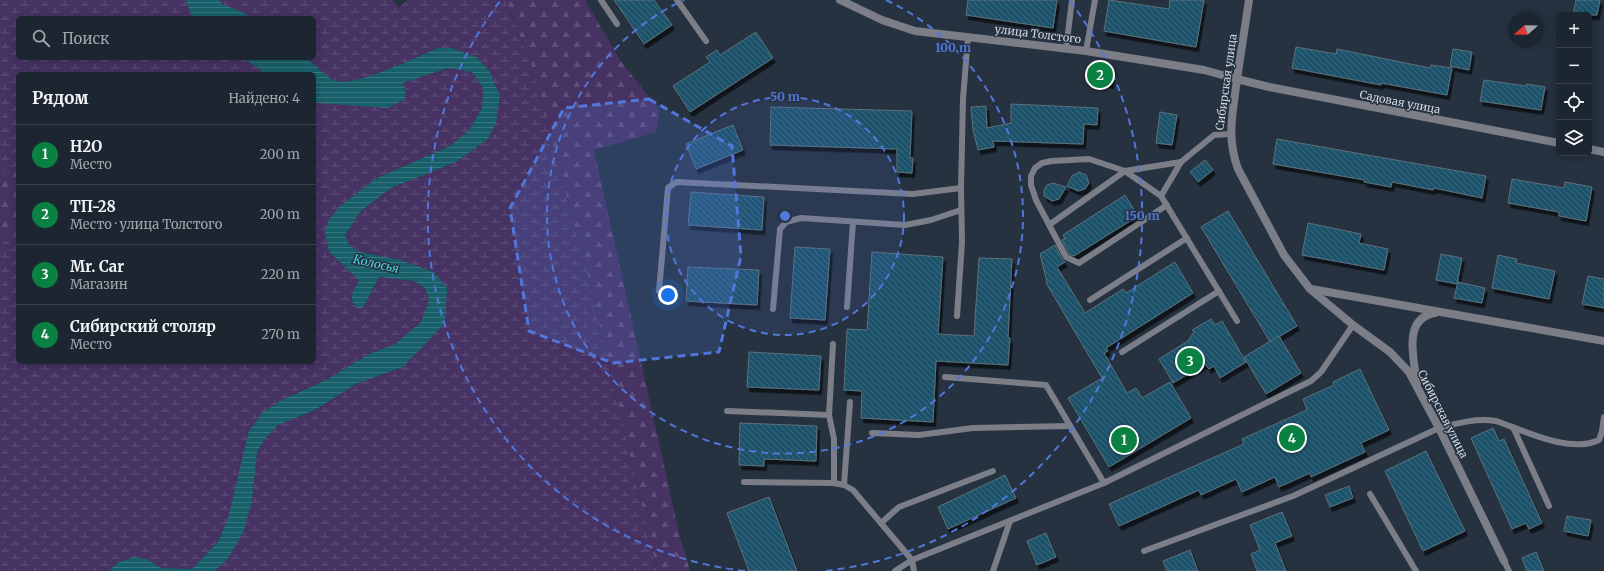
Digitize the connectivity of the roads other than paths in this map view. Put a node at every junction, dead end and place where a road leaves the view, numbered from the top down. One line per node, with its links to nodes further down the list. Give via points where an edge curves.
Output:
1 (602, 0): 7 (lane)
2 (677, 0): 9 (lane)
3 (840, 0): 8 (street, улица Толстого, via 894,25)
4 (1072, 0): 10 (lane)
5 (1095, 0): 11 (lane)
6 (1249, 0): 12 (street, Сибирская улица)
7 (616, 24)
8 (968, 37): 10 (street, улица Толстого); 19 (lane, via 963,99)
9 (706, 41)
10 (1066, 49): 11 (street, улица Толстого)
11 (1086, 51): 12 (street, улица Толстого, via 1204,70)
12 (1237, 79): 13 (street, Сибирская улица); 14 (street, Садовая улица, via 1277,89)
13 (1230, 134): 17 (lane, via 1214,134); 26 (street, Сибирская улица, via 1238,169 1284,255)
14 (1556, 142)
15 (1592, 150): 16 (street)
16 (1604, 152)
17 (1181, 162): 18 (lane); 20 (lane)
18 (1125, 171): 20 (lane); 24 (lane); 24 (lane, via 1089,159 1042,163 1035,168 1031,176 1031,185)
19 (961, 188): 22 (lane); 27 (lane, via 913,194 676,182 668,188)
20 (1161, 196): 21 (lane)
21 (1167, 205): 24 (lane, via 1079,263 1066,257); 25 (lane)
22 (961, 210): 23 (lane, via 905,225); 33 (lane, via 962,242)
23 (852, 222): 30 (lane); 31 (lane, via 801,218 786,222 780,229)
24 (1048, 225)
25 (1187, 238): 28 (lane); 29 (lane)
26 (1310, 289): 32 (street); 35 (street, Сибирская улица)
27 (659, 291)
28 (1219, 291): 34 (lane); 38 (lane)
29 (1090, 300)
30 (847, 307)
31 (773, 309)
32 (1440, 312): 36 (street); 40 (street, via 1421,318 1414,330 1413,357)
33 (957, 316)
34 (1237, 321)
35 (1353, 325): 40 (street, Сибирская улица, via 1400,361); 52 (lane, via 1321,372 1311,382)
36 (1604, 341)
37 (833, 344): 43 (lane)
38 (1122, 352)
39 (945, 377): 45 (lane, via 1046,385)
40 (1418, 387): 47 (street, Сибирская улица)
41 (850, 402): 53 (lane)
42 (727, 411): 43 (lane)
43 (829, 415): 51 (lane, via 834,439)
44 (1604, 417): 46 (lane, via 1599,440 1591,444 1570,445)
45 (1070, 426): 48 (lane, via 973,428 919,435); 52 (lane)
46 (1513, 427): 47 (lane, via 1496,421 1482,420); 55 (lane)
47 (1439, 428): 58 (lane, via 1293,496); 60 (street, Сибирская улица)
48 (872, 433)
49 (993, 470): 57 (lane, via 899,507)
50 (744, 482): 51 (lane)
51 (834, 483): 53 (lane)
52 (1104, 483): 56 (lane)
53 (844, 485): 57 (lane, via 853,490)
54 (1370, 494): 64 (lane)
55 (1549, 506)
56 (1010, 521): 59 (lane); 63 (lane)
57 (881, 523): 59 (lane)
58 (1144, 551)
59 (912, 560): 61 (lane); 62 (lane)
60 (1504, 561): 65 (lane)
61 (895, 571)
62 (914, 571)
63 (993, 571)
64 (1416, 571)
65 (1509, 571)

